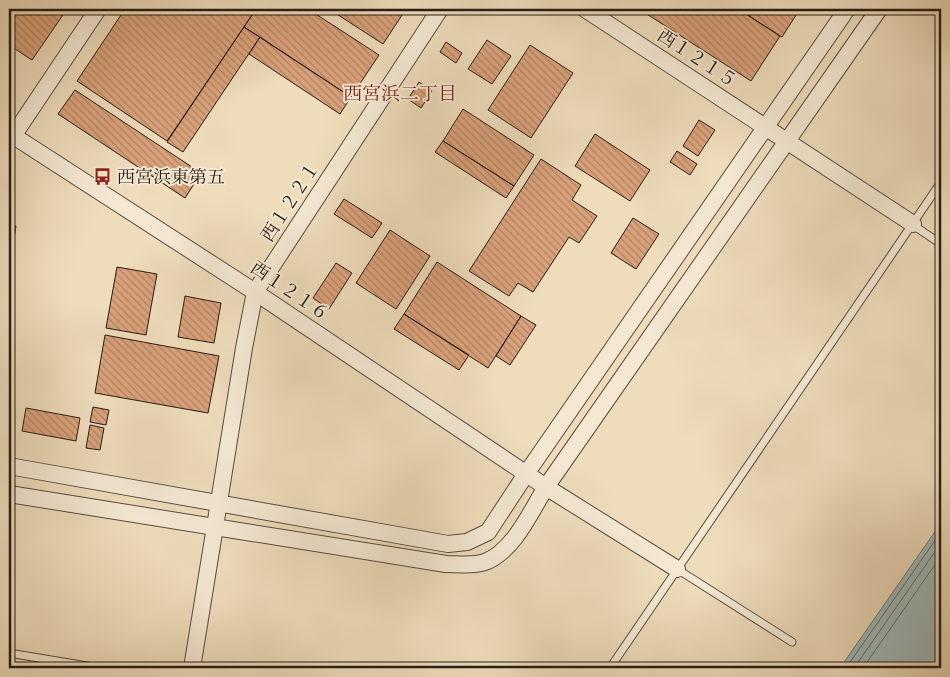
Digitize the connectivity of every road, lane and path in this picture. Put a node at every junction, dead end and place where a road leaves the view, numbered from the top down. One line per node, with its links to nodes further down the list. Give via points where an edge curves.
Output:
1 (98, 9): 7 (street)
2 (440, 9): 12 (street, 西１２２１)
3 (585, 9): 6 (street, 西１２１５)
4 (847, 9): 6 (street)
5 (879, 9): 8 (street)
6 (764, 126): 8 (street, 西１２１５); 14 (street)
7 (11, 135): 12 (street, 西１２１６)
8 (787, 141): 10 (street, 西１２１５); 15 (street)
9 (941, 182): 10 (lane)
10 (912, 224): 11 (lane); 19 (lane)
11 (941, 244)
12 (255, 292): 14 (street, 西１２１６); 17 (street, 西１２２１)
13 (9, 466): 17 (street)
14 (526, 474): 15 (street, 西１２１６); 17 (street, via 488,532 468,542 448,544)
15 (546, 487): 18 (street, via 516,534 501,552 484,562 446,564); 19 (street, 西１２１６)
16 (9, 494): 18 (street)
17 (218, 502): 18 (street, 西１２２１)
18 (214, 528): 23 (street, 西１２２１)
19 (676, 569): 20 (lane); 24 (lane)
20 (792, 642)
21 (9, 653): 22 (lane)
22 (99, 668)
23 (192, 668)
24 (610, 668)

